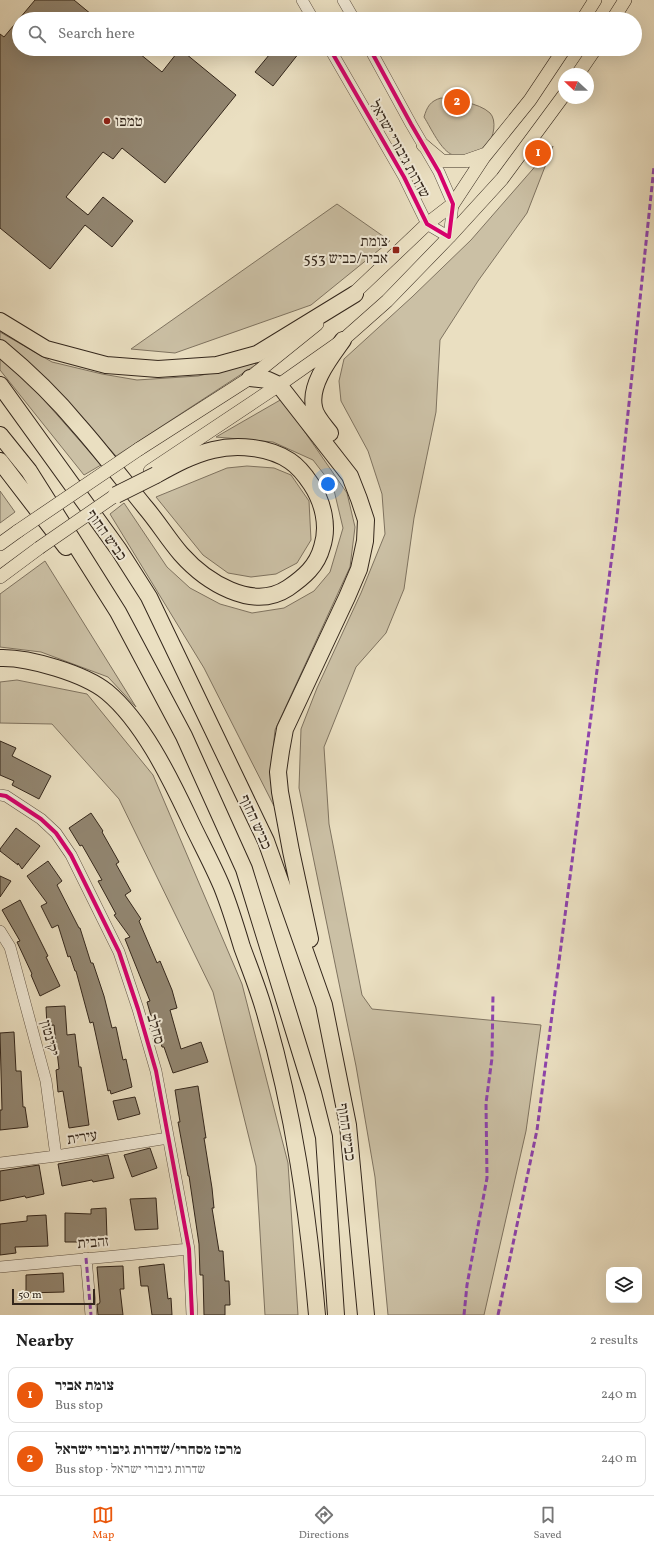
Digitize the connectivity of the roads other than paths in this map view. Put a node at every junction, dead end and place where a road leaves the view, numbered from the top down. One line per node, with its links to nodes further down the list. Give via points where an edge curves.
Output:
1 (302, 0): 5 (street)
2 (343, 0): 6 (street)
3 (595, 0): 7 (main road)
4 (625, 0): 8 (main road)
5 (309, 12)
6 (350, 12)
7 (587, 12)
8 (617, 12)
9 (334, 56): 18 (street, שדרות גיבורי ישראל, via 404,177)
10 (374, 56): 15 (street, שדרות גיבורי ישראל)
11 (559, 56): 16 (main road, via 530,100)
12 (590, 56): 13 (main road)
13 (582, 68)
14 (558, 103): 19 (main road, via 502,179)
15 (423, 145): 16 (main road, via 442,161 466,161); 17 (street, שדרות גיבורי ישראל, via 439,172)
16 (486, 154): 17 (main road)
17 (453, 204): 18 (main road); 19 (street, שדרות גיבורי ישראל)
18 (427, 224): 19 (street); 20 (main road)
19 (449, 237): 22 (main road, via 387,301)
20 (355, 294): 21 (highway, via 257,354 210,366 158,369 106,365 46,349); 24 (main road)
21 (0, 320)
22 (343, 340): 26 (main road); 33 (highway, via 321,372 315,391 314,406 318,417 348,459 368,500 372,527 368,554)
23 (0, 348): 29 (highway, via 34,376 78,424 181,554 208,578 223,587 258,597 283,591 314,567 326,534 323,511 304,473 290,461 275,453 239,446 196,455)
24 (250, 378): 26 (highway, via 268,380); 31 (main road, bridge, via 139,449)
25 (0, 385): 38 (highway, כביש החוף, via 119,550 149,597 266,841)
26 (279, 385): 29 (main road); 33 (highway, via 350,476 366,520 359,569)
27 (0, 435): 34 (highway, כביש החוף, via 29,471)
28 (0, 460): 34 (highway)
29 (152, 473): 30 (highway, bridge)
30 (116, 495): 32 (main road, bridge)
31 (0, 544)
32 (0, 577)
33 (347, 597): 38 (highway, via 285,729 278,772 291,851)
34 (118, 612): 48 (highway, כביש החוף, via 184,736 244,868 324,1137)
35 (0, 658): 47 (highway, via 29,660 92,682 107,692 125,710 149,743 173,786 222,887 265,1012 285,1090 310,1244)
36 (0, 795): 39 (street, סחלב, via 6,796 36,815 56,833 92,895 119,952 138,1009 156,1071)
37 (0, 931): 40 (street, יקינטון, via 10,947 46,1081)
38 (324, 1005): 49 (highway, כביש החוף, via 348,1125)
39 (168, 1138): 40 (street, עירית); 42 (street, סחלב)
40 (56, 1156): 41 (street, עירית)
41 (0, 1163)
42 (189, 1249): 43 (street, זהבית); 46 (street, סחלב)
43 (86, 1258): 44 (street, זהבית); 45 (street)
44 (0, 1267)
45 (90, 1315)
46 (192, 1315)
47 (317, 1315)
48 (336, 1315)
49 (366, 1315)

